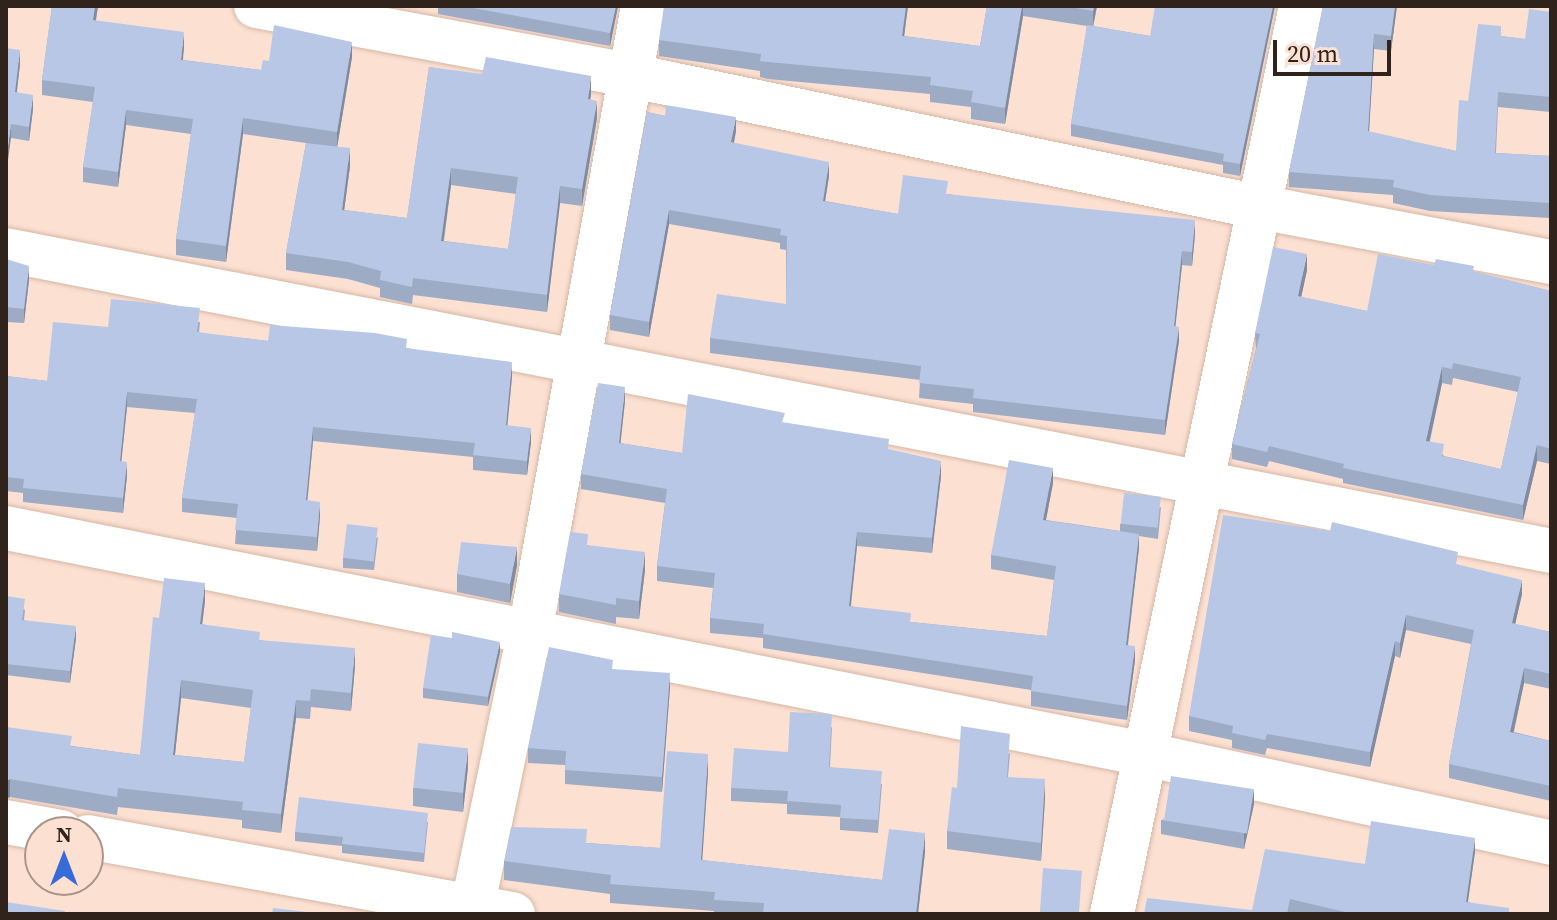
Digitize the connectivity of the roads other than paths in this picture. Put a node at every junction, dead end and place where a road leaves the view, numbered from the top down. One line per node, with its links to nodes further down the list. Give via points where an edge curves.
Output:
1 (256, 6): 4 (street)
2 (643, 6): 4 (street)
3 (1301, 6): 5 (street)
4 (628, 75): 5 (street); 8 (street)
5 (1259, 207): 7 (street); 9 (street)
6 (6, 250): 8 (street)
7 (1551, 262)
8 (577, 362): 9 (street); 12 (street)
9 (1201, 481): 11 (street); 13 (street)
10 (6, 528): 12 (street)
11 (1551, 551)
12 (529, 630): 13 (street); 16 (street)
13 (1144, 754): 15 (street); 17 (street)
14 (104, 840): 16 (street)
15 (1551, 843)
16 (485, 911)
17 (1112, 914)

